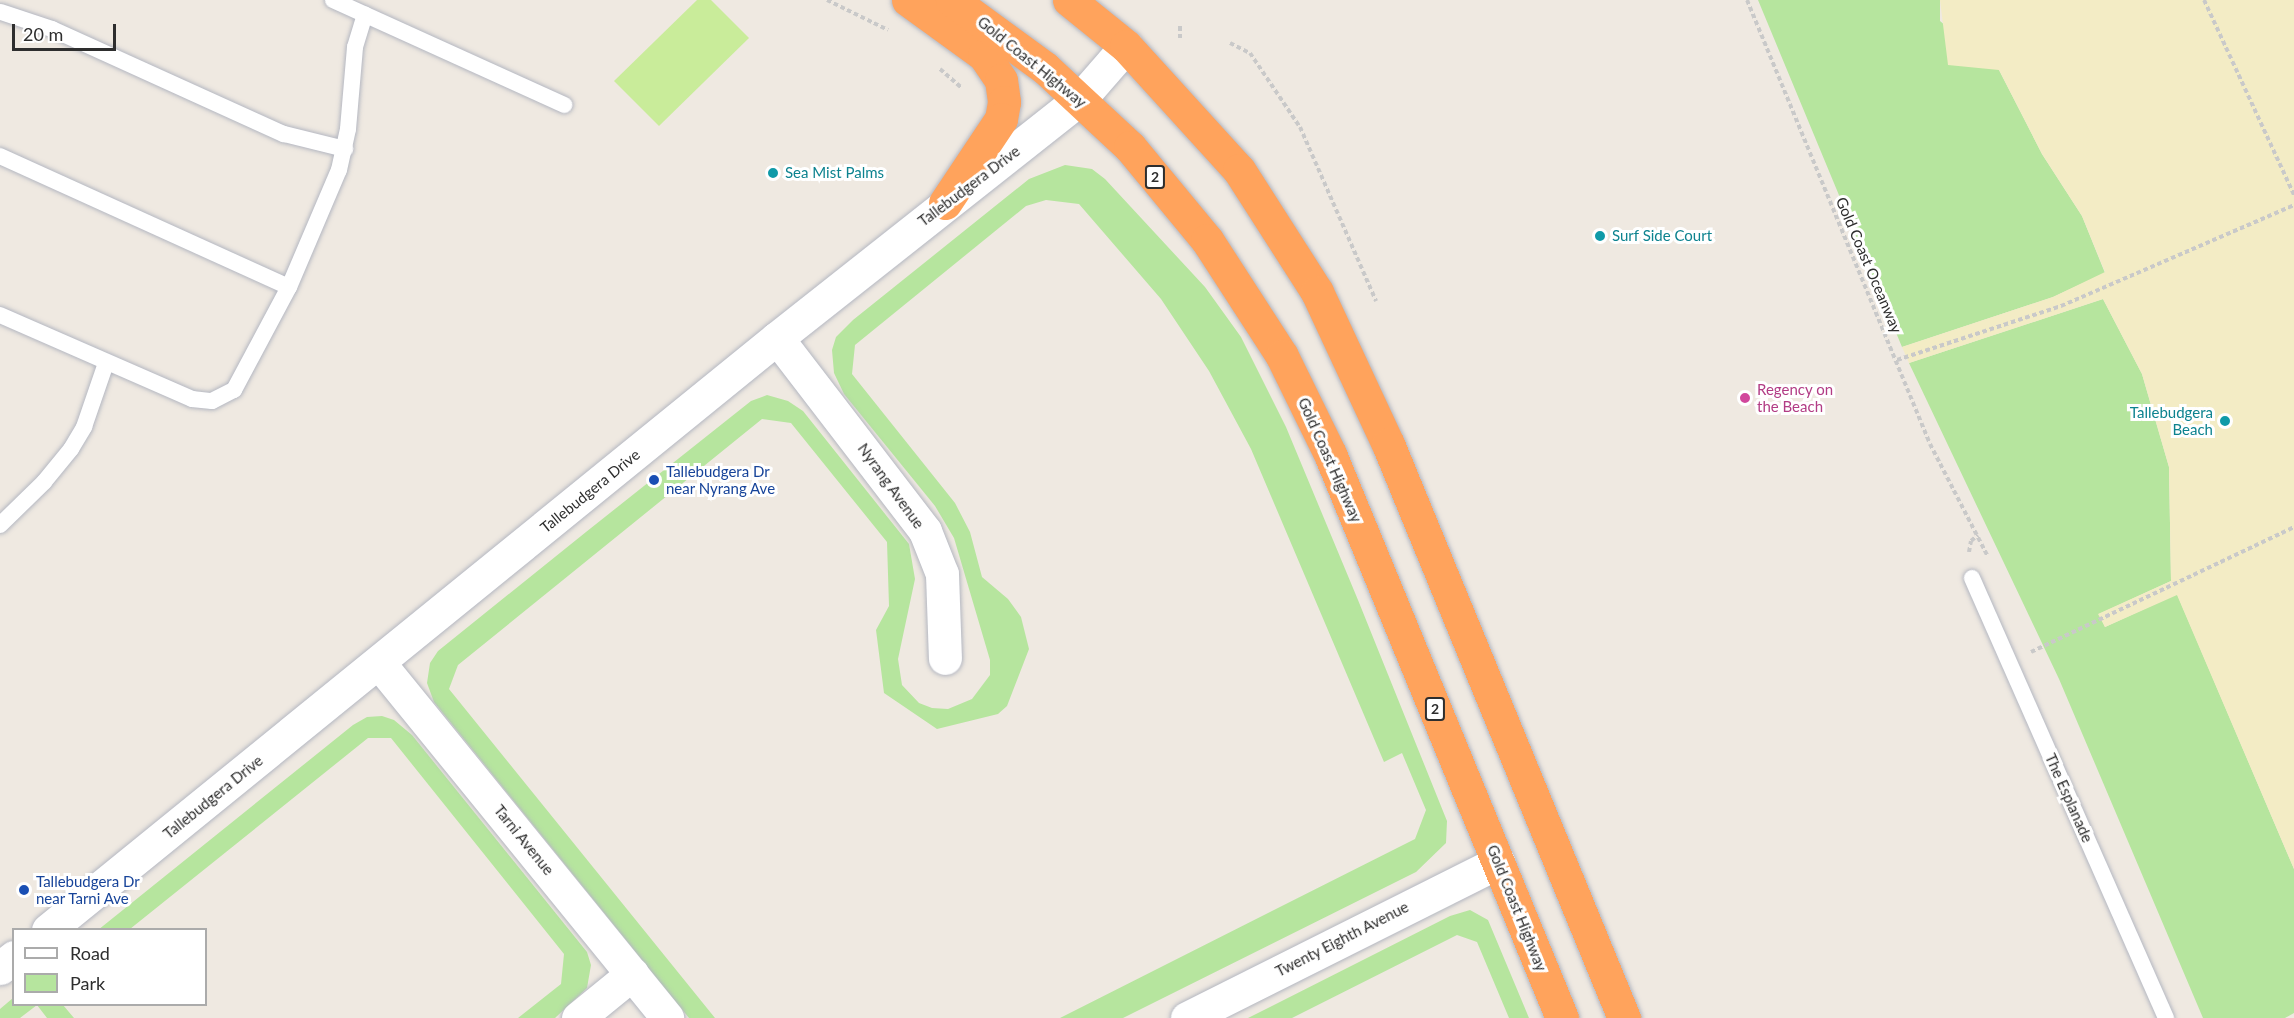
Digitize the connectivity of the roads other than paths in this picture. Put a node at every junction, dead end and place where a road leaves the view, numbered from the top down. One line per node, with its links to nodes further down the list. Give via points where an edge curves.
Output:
1 (333, 0): 6 (lane)
2 (908, 0): 12 (highway, via 984,55 1000,80 1004,102 1000,119)
3 (952, 0): 8 (highway, Gold Coast Highway / 2, via 1045,68)
4 (1069, 0): 7 (highway)
5 (2, 9): 10 (lane, via 284,134)
6 (364, 14): 9 (lane); 10 (lane, via 352,66)
7 (1126, 46): 8 (street, Tallebudgera Drive); 30 (highway, via 1239,170 1317,292 1383,433)
8 (1080, 99): 12 (street, Tallebudgera Drive); 21 (highway, Gold Coast Highway / 2, via 1130,147 1191,218 1282,356 1330,454)
9 (564, 105)
10 (345, 149): 13 (lane)
11 (0, 156): 13 (lane)
12 (945, 203): 15 (street, Tallebudgera Drive)
13 (289, 287): 16 (lane, via 242,381 224,397 212,401 192,399)
14 (0, 315): 16 (lane)
15 (777, 338): 19 (street, Nyrang Avenue, via 924,531 942,574); 20 (street, Tallebudgera Drive)
16 (106, 363): 17 (lane, via 84,428 71,449)
17 (0, 525)
18 (1972, 578): 31 (lane, The Esplanade)
19 (945, 658)
20 (379, 663): 22 (street, Tallebudgera Drive); 25 (street, Tarni Avenue)
21 (1498, 862): 28 (street, Twenty Eighth Avenue); 29 (highway, Gold Coast Highway / 2)
22 (50, 928)
23 (12, 959): 24 (street)
24 (0, 968)
25 (632, 974): 26 (street); 27 (street, Tarni Avenue)
26 (579, 1018)
27 (667, 1018)
28 (1187, 1018)
29 (1562, 1018)
30 (1624, 1018)
31 (2166, 1018)

